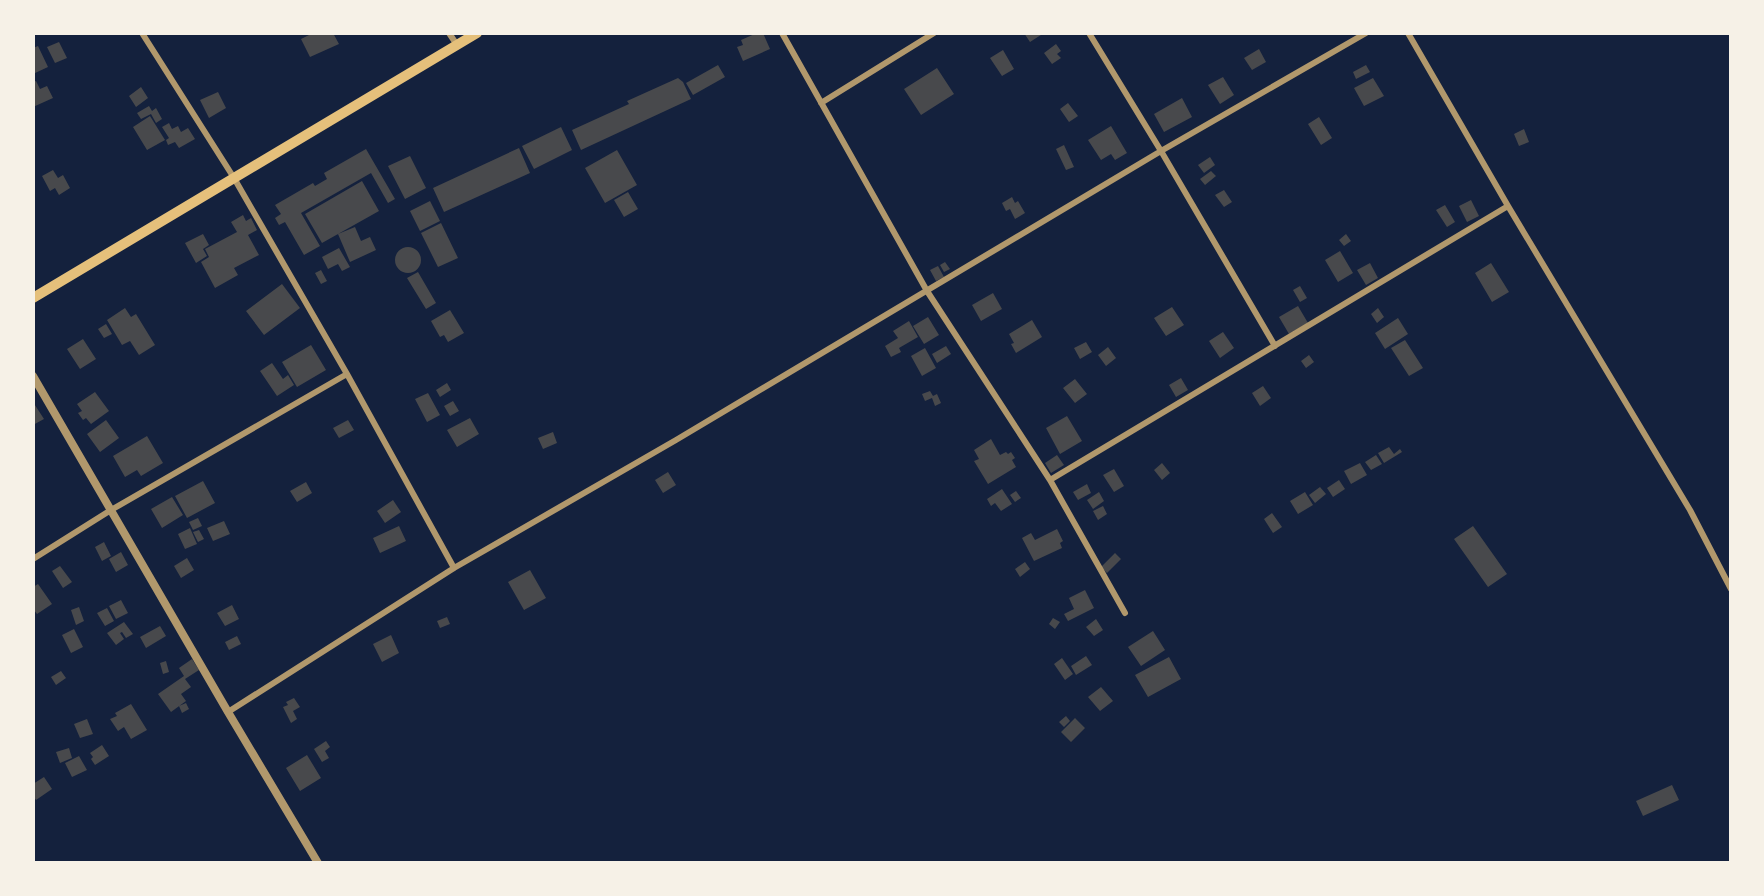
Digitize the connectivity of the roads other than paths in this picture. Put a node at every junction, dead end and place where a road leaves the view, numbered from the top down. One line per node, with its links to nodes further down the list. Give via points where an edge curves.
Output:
1 (142, 33): 12 (street)
2 (449, 33): 9 (street)
3 (477, 33): 9 (highway)
4 (782, 33): 10 (street)
5 (934, 33): 10 (street)
6 (1088, 33): 11 (street)
7 (1366, 33): 11 (street)
8 (1408, 33): 13 (street)
9 (457, 46): 12 (highway)
10 (821, 103): 14 (street)
11 (1161, 152): 14 (street); 16 (street)
12 (234, 178): 15 (highway); 17 (street)
13 (1508, 206): 16 (street); 23 (street, via 1690,510)
14 (928, 290): 19 (street); 22 (street)
15 (33, 298)
16 (1275, 346): 19 (street)
17 (347, 373): 20 (street); 22 (street)
18 (33, 376): 20 (street)
19 (1050, 480): 24 (street)
20 (111, 510): 21 (street); 25 (street)
21 (33, 559)
22 (454, 568): 25 (street)
23 (1731, 589)
24 (1125, 613)
25 (228, 712): 26 (street)
26 (318, 863)

